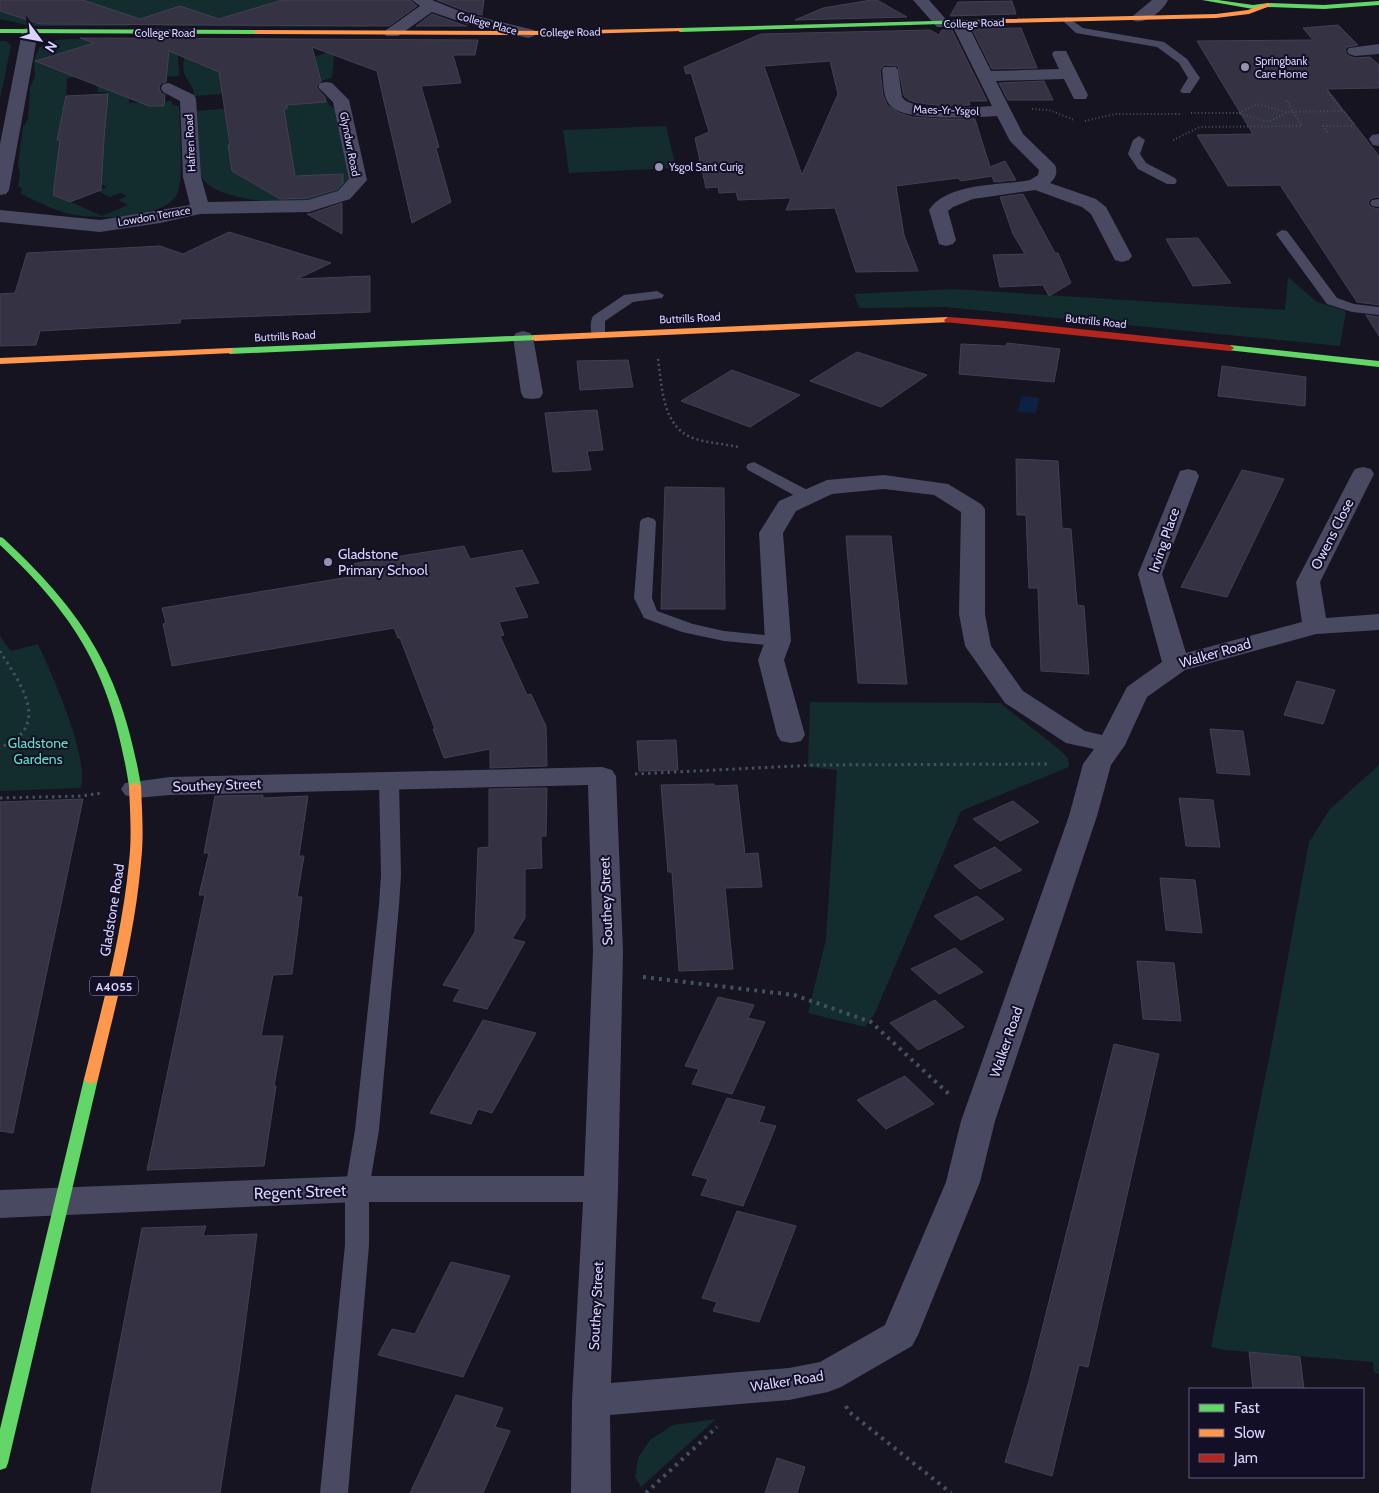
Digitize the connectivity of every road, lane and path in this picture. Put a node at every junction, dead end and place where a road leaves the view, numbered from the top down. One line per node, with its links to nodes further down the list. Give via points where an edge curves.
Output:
1 (921, 0): 10 (street, Maes-Yr-Ysgol)
2 (1160, 0): 8 (street)
3 (1205, 0): 7 (street, via 1253,7)
4 (1250, 0): 7 (street)
5 (425, 3): 13 (street); 14 (street, College Place)
6 (1379, 3): 7 (street, via 1309,7)
7 (1268, 5): 8 (street, College Road, via 1226,16)
8 (1139, 18): 9 (street, College Road)
9 (1067, 20): 10 (street, College Road); 23 (lane, via 1080,31 1160,44 1183,60 1194,78)
10 (950, 24): 14 (street, College Road); 20 (street, Maes-Yr-Ysgol)
11 (0, 31): 12 (street, College Road)
12 (30, 32): 13 (street, College Road); 41 (street)
13 (392, 33): 14 (street, College Road)
14 (528, 33)
15 (1379, 49): 16 (street)
16 (1355, 51)
17 (1060, 54): 19 (street)
18 (890, 70): 27 (street, Maes-Yr-Ysgol, via 894,98 897,104 906,108)
19 (1070, 74): 20 (street); 25 (street)
20 (985, 76): 27 (street, Maes-Yr-Ysgol)
21 (169, 88): 43 (street, Hafren Road, via 188,99 192,178)
22 (326, 88): 42 (street, Glyndwr Road, via 341,100 358,180 344,195)
23 (1186, 91)
24 (1328, 92): 28 (path)
25 (1080, 95)
26 (1286, 100): 30 (path)
27 (1002, 111): 34 (path, via 1049,110); 40 (street, Maes-Yr-Ysgol, via 1020,143 1046,165 1046,177)
28 (1343, 111): 30 (path); 36 (path, via 1355,126 1323,126)
29 (1287, 112): 30 (path); 31 (path, via 1257,104); 31 (path, via 1269,122)
30 (1293, 112): 38 (path, via 1302,126 1200,127)
31 (1238, 113): 33 (path)
32 (1180, 114): 35 (path, via 1115,114)
33 (1190, 114)
34 (1076, 120)
35 (1085, 121)
36 (1327, 132)
37 (1139, 140): 39 (lane, via 1134,154 1142,166)
38 (1173, 140)
39 (1171, 181)
40 (1036, 184): 46 (street, via 950,200 938,210); 47 (street, via 1089,203 1099,210)
41 (0, 190)
42 (309, 206): 43 (street, Lowdon Terrace)
43 (200, 208): 44 (street, Lowdon Terrace, via 100,226)
44 (0, 216)
45 (1282, 234): 49 (lane, via 1332,301 1352,308)
46 (946, 240)
47 (1122, 256)
48 (657, 295): 51 (lane, via 629,298 598,320)
49 (1379, 311)
50 (671, 331): 51 (street, Buttrills Road); 54 (street, Buttrills Road, via 915,320 972,321); 56 (path, via 673,342 655,342 664,396 673,424 687,436 762,451)
51 (598, 335): 52 (street, Buttrills Road)
52 (522, 337): 53 (street, Buttrills Road); 55 (street)
53 (0, 361)
54 (1379, 364)
55 (532, 393)
56 (754, 468): 59 (lane)
57 (1363, 474): 63 (street, Owens Close, via 1308,582)
58 (1188, 476): 66 (street, Irving Place, via 1150,574)
59 (807, 496): 64 (street, via 787,506 771,533); 68 (street, via 826,487 884,482 940,489 973,510 972,614 978,646 1014,696 1076,737)
60 (648, 522): 64 (lane, via 643,598 650,614 688,628)
61 (0, 540): 73 (street, Gladstone Road / A4055, via 54,594 96,653 120,718)
62 (1379, 622): 63 (street, Walker Road)
63 (1315, 626): 66 (street, Walker Road)
64 (775, 651): 67 (street)
65 (0, 652): 69 (path, via 28,699 31,713 24,732)
66 (1176, 664): 68 (street, Walker Road, via 1136,693)
67 (791, 735)
68 (1111, 745): 76 (street, Walker Road, via 1097,764 1083,816)
69 (0, 748)
70 (1049, 764): 71 (path, via 815,765)
71 (602, 776): 72 (street, Southey Street); 75 (street, Southey Street)
72 (389, 781): 73 (street, Southey Street); 77 (lane, via 389,905 367,1130)
73 (135, 789): 74 (path, via 81,796); 79 (street, Gladstone Road / A4055, via 138,829 135,874 125,937)
74 (0, 798)
75 (607, 976): 76 (path, via 721,984 794,995 871,1022); 78 (street, Southey Street)
76 (978, 1121): 81 (street, Walker Road, via 963,1182 899,1335 828,1376 789,1384)
77 (357, 1189): 78 (street, Regent Street); 79 (street, Regent Street); 84 (lane, via 357,1245)
78 (601, 1189): 81 (street, Southey Street)
79 (63, 1202): 80 (street, Regent Street); 83 (street, Gladstone Road / A4055)
80 (0, 1204)
81 (591, 1401): 85 (street, Southey Street)
82 (844, 1403): 86 (path, via 848,1411)
83 (0, 1463)
84 (334, 1493)
85 (591, 1493)
86 (951, 1493)

